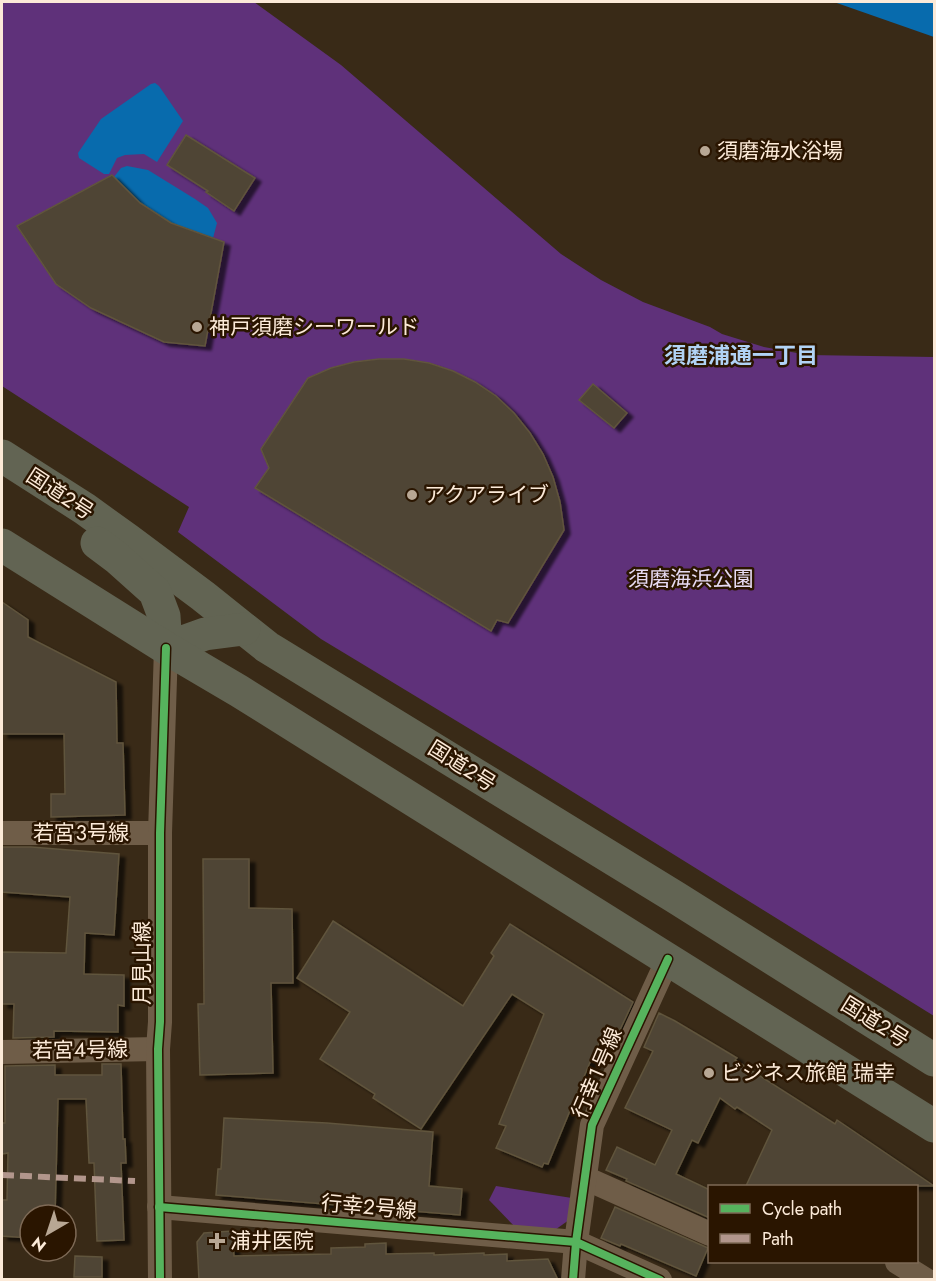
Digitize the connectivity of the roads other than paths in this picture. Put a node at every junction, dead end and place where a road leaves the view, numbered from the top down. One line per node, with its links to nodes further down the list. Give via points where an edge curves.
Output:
1 (2, 456): 4 (highway, 国道2号, via 85,509)
2 (2, 480): 5 (highway, via 74,525 155,592 164,616)
3 (7, 557): 5 (highway)
4 (244, 628): 5 (highway, via 205,634); 11 (highway, 国道2号, via 267,647)
5 (166, 648): 7 (street, 月見山線); 8 (highway)
6 (2, 833): 7 (street, 若宮３号線)
7 (160, 833): 9 (street, 月見山線)
8 (668, 959): 12 (highway); 13 (street, 行幸１号線, via 592,1125)
9 (158, 1048): 10 (street, 若宮４号線); 14 (street, 月見山線)
10 (2, 1052)
11 (934, 1060)
12 (934, 1126)
13 (585, 1178): 15 (street); 16 (street, 行幸１号線)
14 (159, 1207): 16 (street, 行幸２号線); 18 (street, 月見山線)
15 (708, 1233)
16 (576, 1242): 19 (street, 行幸１号線); 20 (street, 行幸２号線)
17 (899, 1263): 21 (street)
18 (160, 1280)
19 (573, 1280)
20 (660, 1280)
21 (926, 1280)

